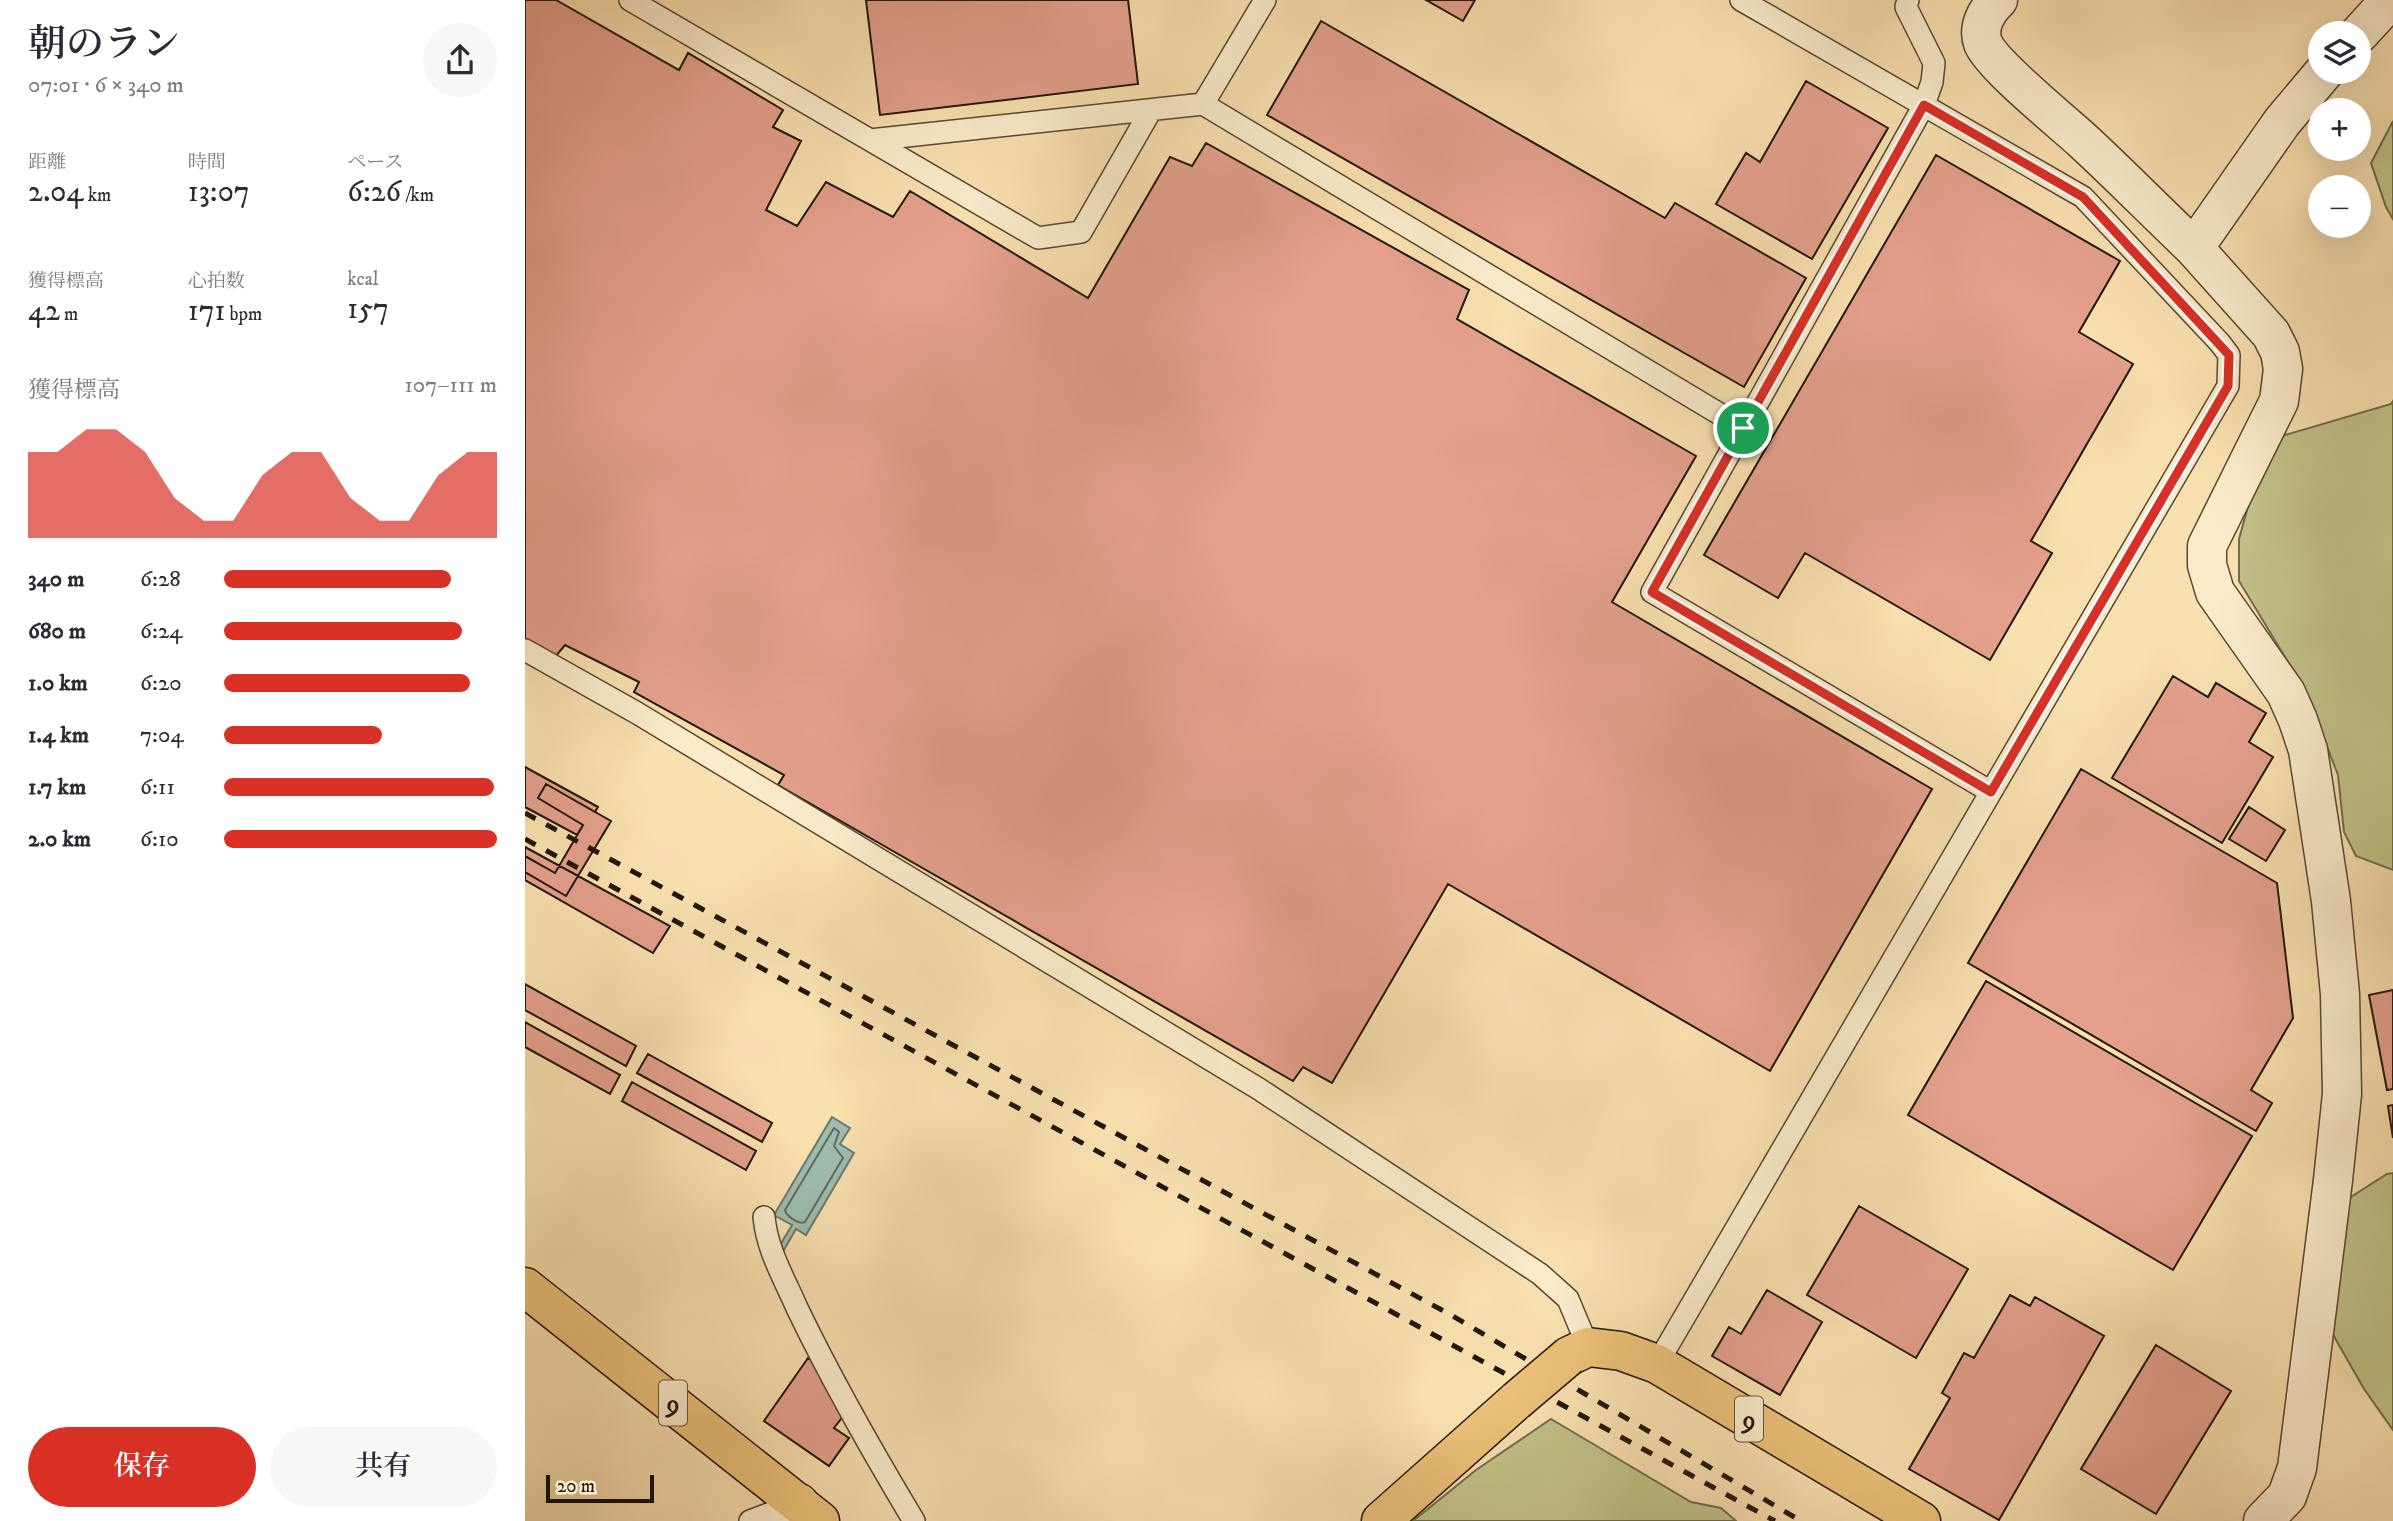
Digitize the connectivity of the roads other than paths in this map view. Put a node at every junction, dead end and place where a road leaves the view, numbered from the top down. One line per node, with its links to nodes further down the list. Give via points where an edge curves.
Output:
1 (630, 0): 12 (lane)
2 (1265, 0): 9 (lane)
3 (1741, 0): 10 (lane)
4 (1908, 0): 10 (lane, via 1906,7 1934,63)
5 (1998, 0): 13 (street, via 1984,17 1981,31 1993,59)
6 (2391, 0): 7 (street)
7 (2371, 21)
8 (2314, 84): 13 (street)
9 (1203, 104): 11 (lane); 14 (lane)
10 (1924, 105): 14 (lane); 16 (lane, via 2083,197 2229,355 2228,386)
11 (1151, 110): 12 (lane); 12 (lane, via 1081,232 1038,238)
12 (870, 140)
13 (2194, 248): 26 (street, via 2270,334 2282,361 2279,401 2207,546 2207,565 2215,592 2286,694 2308,750 2340,994 2342,1094 2297,1468 2287,1496)
14 (1743, 428): 16 (lane, via 1652,592)
15 (525, 650): 19 (lane, via 1259,1089 1541,1274 1568,1299)
16 (1991, 792): 20 (lane)
17 (764, 1217): 23 (lane, via 771,1252 816,1347)
18 (525, 1287): 21 (main road, 9)
19 (1578, 1352): 20 (main road, 9, via 1621,1351); 24 (main road, bridge)
20 (1657, 1364): 25 (main road, 9)
21 (799, 1515): 22 (lane)
22 (750, 1521)
23 (914, 1521)
24 (1381, 1521)
25 (1921, 1521)
26 (2263, 1521)

